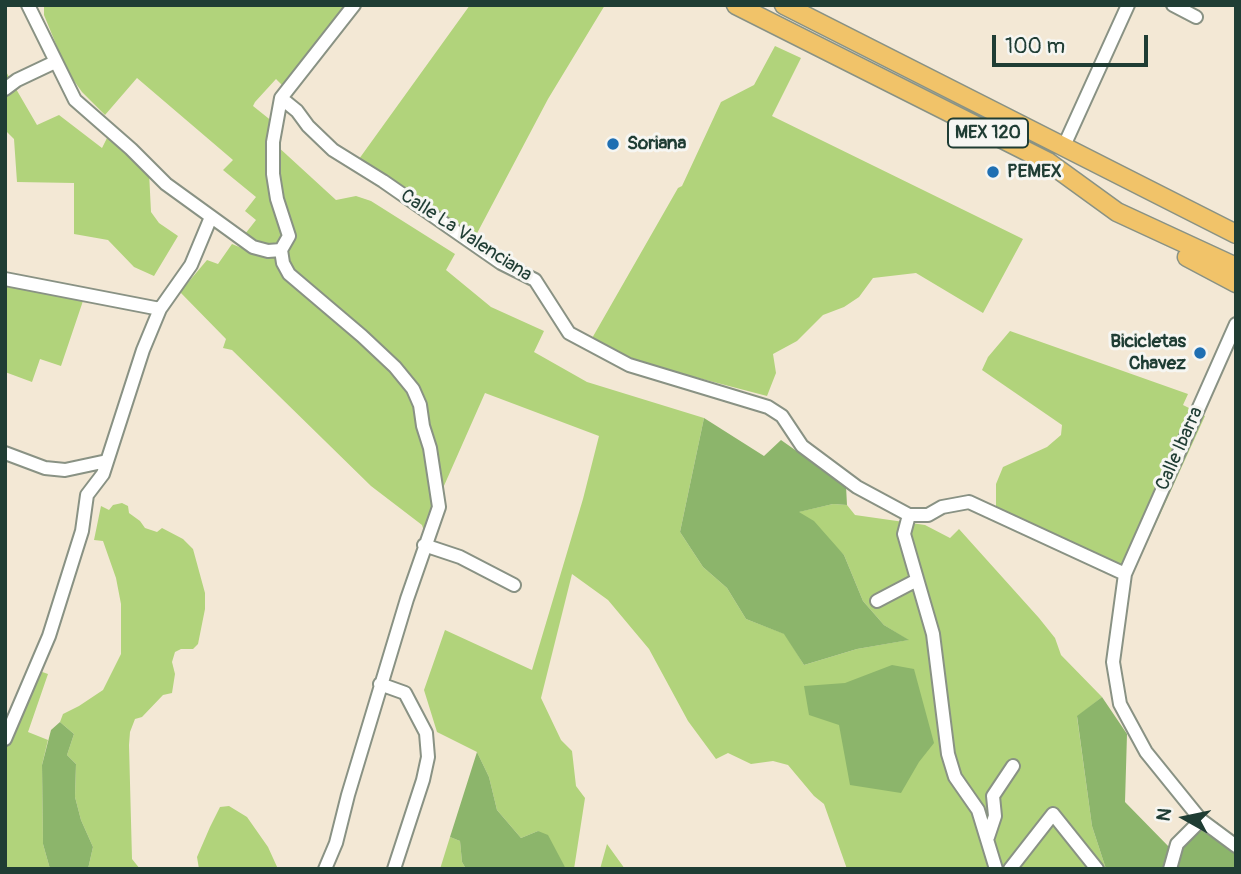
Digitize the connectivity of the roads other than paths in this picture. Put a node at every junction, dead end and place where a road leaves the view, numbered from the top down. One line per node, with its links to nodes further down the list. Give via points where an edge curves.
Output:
1 (28, 5): 8 (street)
2 (354, 5): 10 (street)
3 (736, 5): 12 (main road, MEX 120, via 1048,162)
4 (784, 5): 11 (main road, MEX 120)
5 (1128, 5): 11 (street)
6 (1172, 5): 7 (street)
7 (1196, 17)
8 (55, 62): 9 (street); 13 (street, via 75,100 166,184)
9 (5, 89)
10 (281, 99): 15 (street, via 272,142 277,199 289,236); 23 (street, Calle La Valenciana, via 333,150 501,263 536,279 569,333 629,365 768,407 782,416 802,446 857,487)
11 (1063, 148): 14 (main road, MEX 120)
12 (1117, 212): 16 (main road, MEX 120); 18 (main road, via 1135,229)
13 (211, 217): 15 (street, via 253,247); 19 (street, via 191,265)
14 (1236, 234)
15 (281, 250): 24 (street, via 289,274 362,336 413,389 430,448 439,507)
16 (1236, 267)
17 (5, 279): 19 (street)
18 (1236, 283)
19 (160, 309): 22 (street)
20 (1236, 324): 25 (street, Calle Ibarra)
21 (5, 453): 22 (street, via 45,468 65,470)
22 (107, 461): 30 (street, via 87,495 82,531 49,636)
23 (909, 515): 25 (street, via 928,515 969,502); 26 (street, via 904,534)
24 (424, 545): 27 (street, via 460,557); 29 (street)
25 (1125, 574): 32 (street, Calle Ibarra, via 1113,662 1119,704 1146,752)
26 (917, 580): 28 (street); 33 (street, via 933,634 948,754 955,777 978,810)
27 (514, 585)
28 (877, 601)
29 (380, 684): 35 (street); 36 (street, via 405,692 426,733 428,757)
30 (5, 739)
31 (1013, 766): 33 (street, via 993,796 995,816)
32 (1201, 820): 34 (street, Calle Ibarra); 40 (street, via 1177,844)
33 (988, 838): 37 (street)
34 (1236, 846)
35 (325, 869)
36 (394, 869)
37 (996, 869)
38 (1010, 869): 39 (street, via 1053,814)
39 (1097, 869)
40 (1170, 869)

